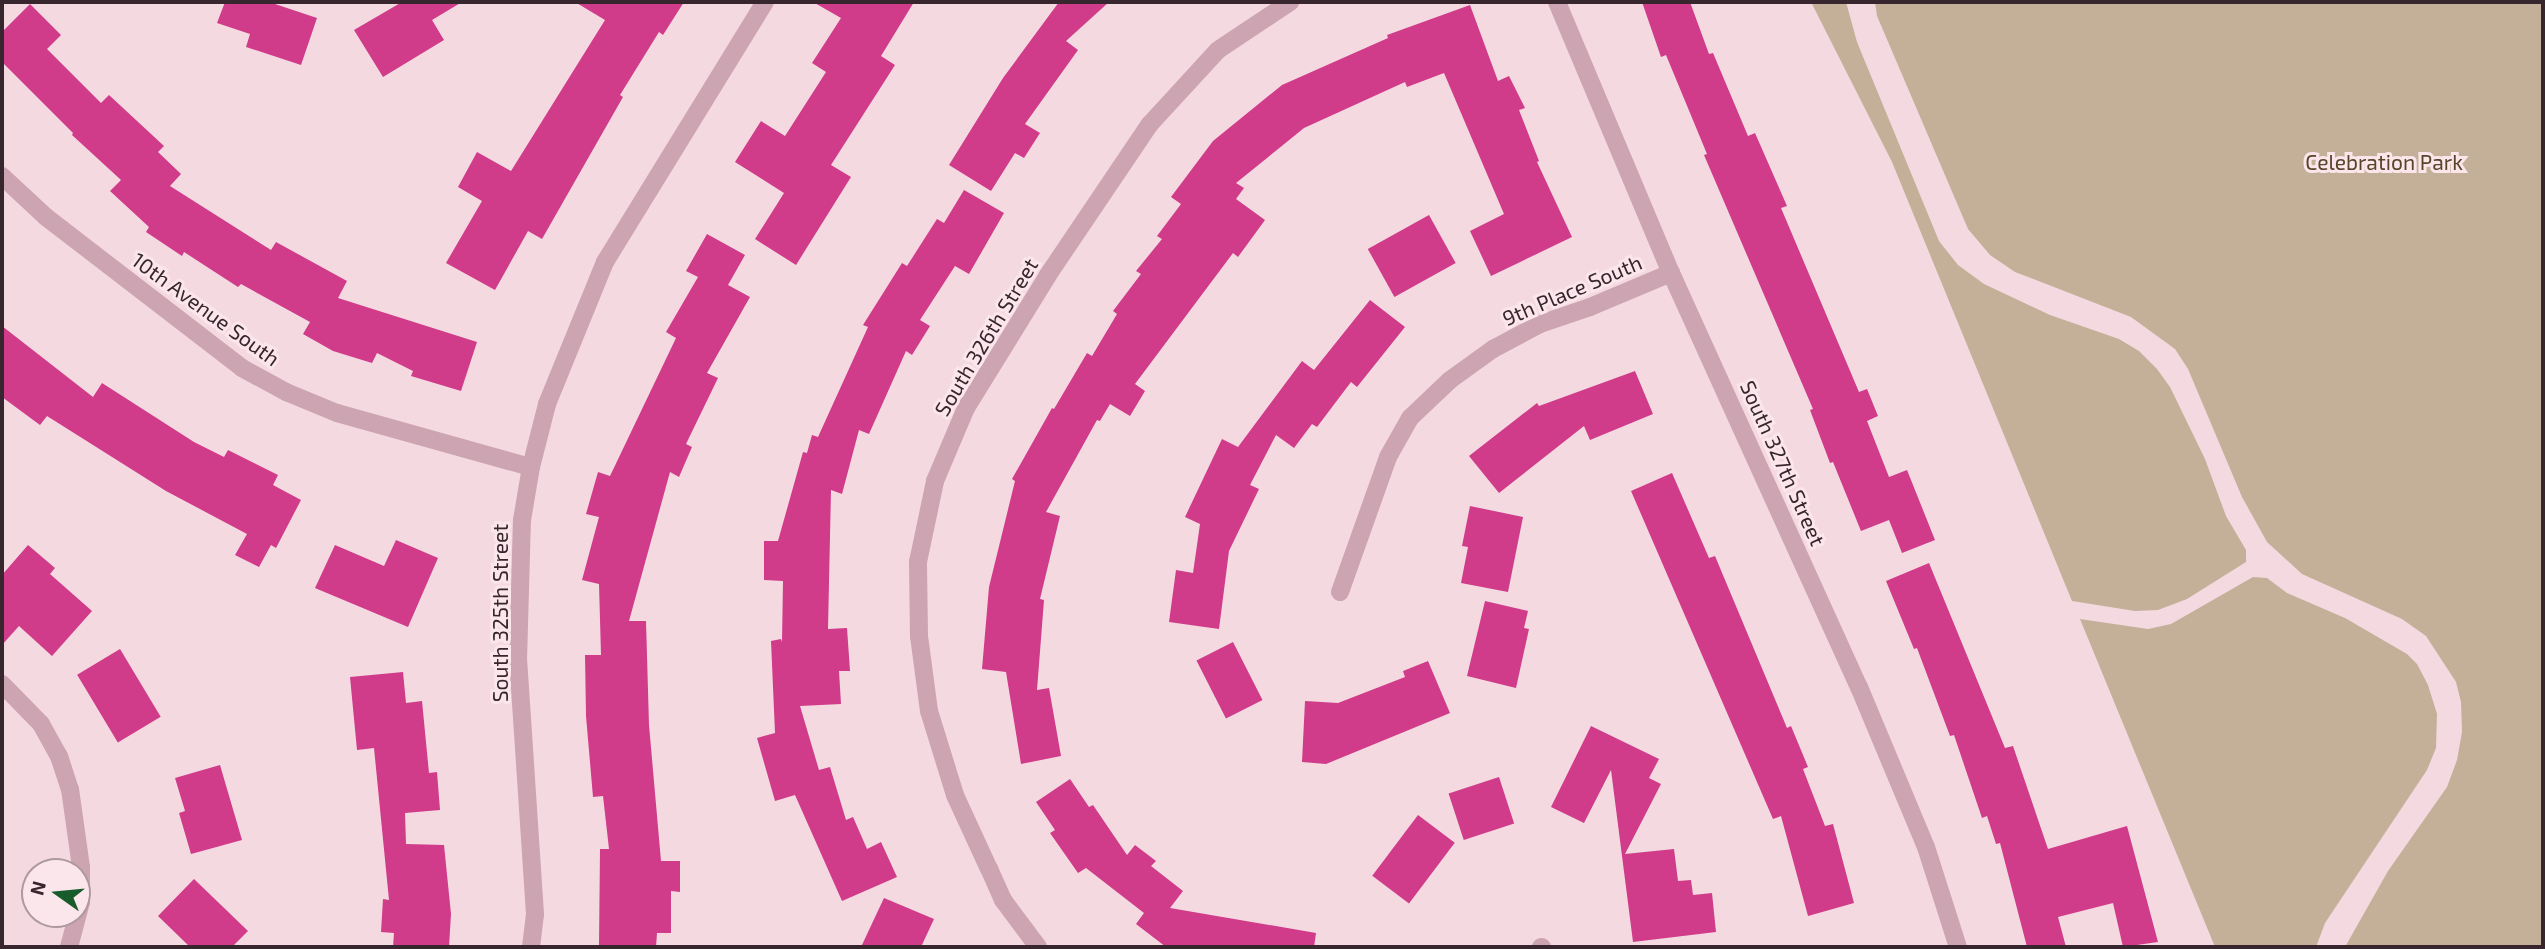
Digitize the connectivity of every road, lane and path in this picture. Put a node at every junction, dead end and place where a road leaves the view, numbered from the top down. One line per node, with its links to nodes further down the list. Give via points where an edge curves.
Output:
1 (765, 2): 6 (street, South 325th Street, via 605,262 547,404)
2 (1290, 2): 11 (street, South 326th Street, via 1218,50 1150,124 966,408 935,481 918,562 919,636 929,710 955,795 1003,900)
3 (1557, 2): 5 (street, South 327th Street)
4 (2, 176): 6 (street, 10th Avenue South, via 46,217 242,368 337,413)
5 (1671, 273): 7 (street, 9th Place South, via 1540,324 1493,349 1450,380 1410,418 1388,457); 12 (street, South 327th Street, via 1859,687 1926,848)
6 (531, 467): 10 (street, South 325th Street, via 520,546 518,661 532,834 535,914)
7 (1340, 592)
8 (2, 684): 9 (street, via 41,724 70,789 81,902)
9 (69, 947)
10 (531, 947)
11 (1038, 947)
12 (1958, 947)

